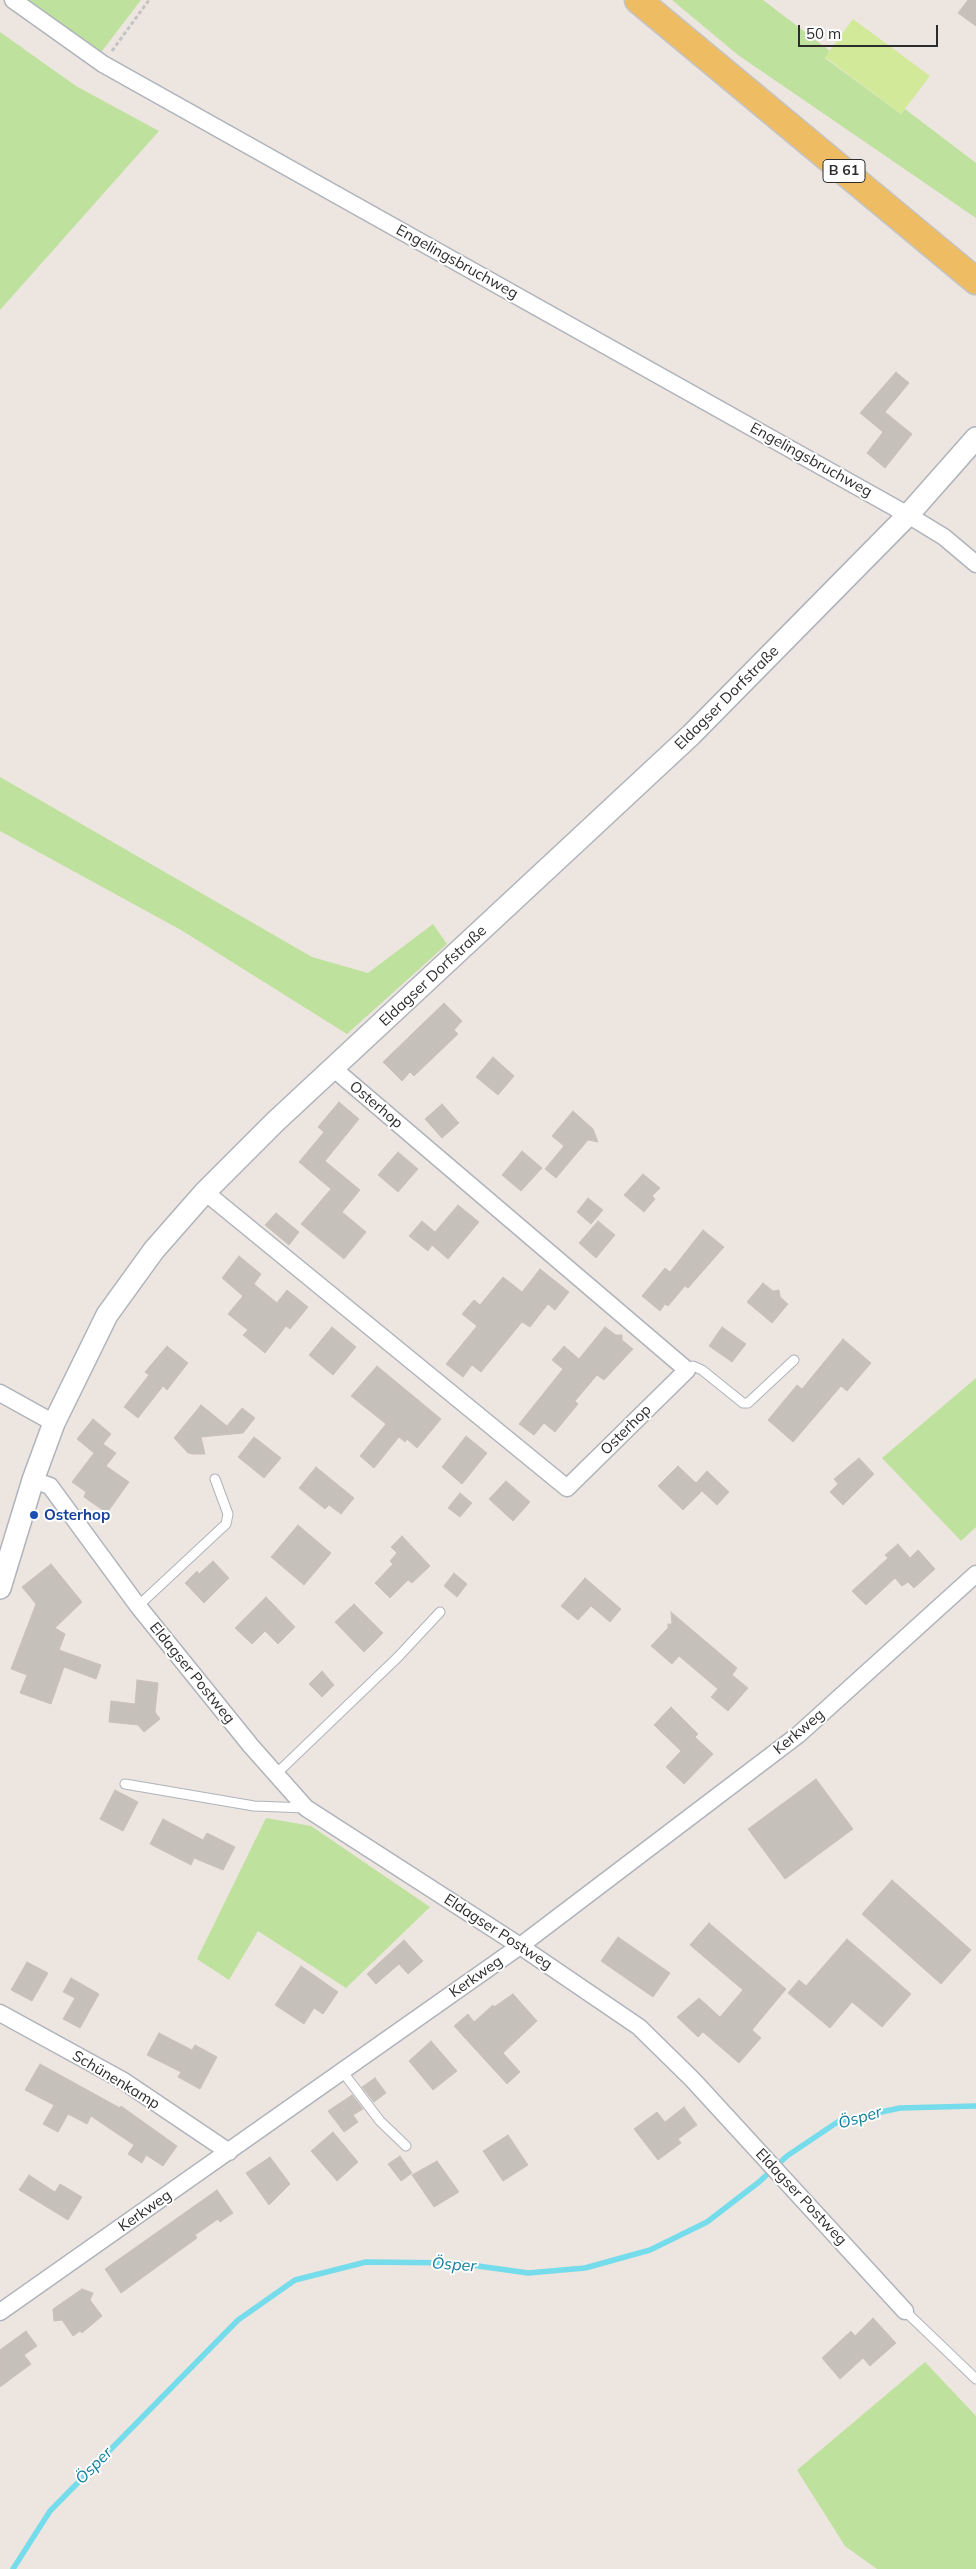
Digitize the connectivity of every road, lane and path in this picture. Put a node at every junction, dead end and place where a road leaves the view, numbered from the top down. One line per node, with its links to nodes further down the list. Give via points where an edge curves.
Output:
1 (13, 0): 4 (street, Engelingsbruchweg)
2 (149, 0): 4 (path)
3 (638, 0): 5 (main road, B 61)
4 (103, 64): 7 (street, Engelingsbruchweg)
5 (976, 281)
6 (976, 438): 7 (street, Eldagser Dorfstraße)
7 (908, 515): 8 (street, Engelingsbruchweg, via 944,537); 9 (street, Eldagser Dorfstraße, via 691,735)
8 (976, 564)
9 (334, 1069): 10 (street, Eldagser Dorfstraße); 12 (street, Osterhop)
10 (205, 1192): 12 (street, Osterhop, via 567,1488); 14 (street, Eldagser Dorfstraße, via 154,1250 107,1315)
11 (794, 1360): 12 (lane, via 748,1403 743,1403 702,1370 692,1366)
12 (688, 1370)
13 (0, 1393): 14 (street)
14 (54, 1422): 16 (street, Eldagser Dorfstraße)
15 (215, 1479): 19 (lane, via 228,1514 226,1524)
16 (33, 1480): 18 (street, Eldagser Dorfstraße); 19 (street, Eldagser Postweg, via 50,1486)
17 (976, 1574): 24 (street, Kerkweg, via 798,1735)
18 (0, 1588)
19 (138, 1606): 21 (street, Eldagser Postweg)
20 (440, 1612): 21 (lane, via 398,1658)
21 (276, 1774): 23 (street, Eldagser Postweg)
22 (125, 1784): 23 (lane, via 254,1806)
23 (306, 1808): 24 (street, Eldagser Postweg)
24 (520, 1946): 26 (street, Kerkweg); 29 (street, Eldagser Postweg, via 639,2027 693,2080)
25 (0, 2013): 28 (street, Schünenkamp, via 122,2080)
26 (342, 2072): 27 (lane, via 380,2121); 28 (street, Kerkweg)
27 (406, 2146)
28 (229, 2152): 30 (street, Kerkweg)
29 (905, 2311): 31 (lane, Eldagser Postweg)
30 (0, 2312)
31 (976, 2379)

